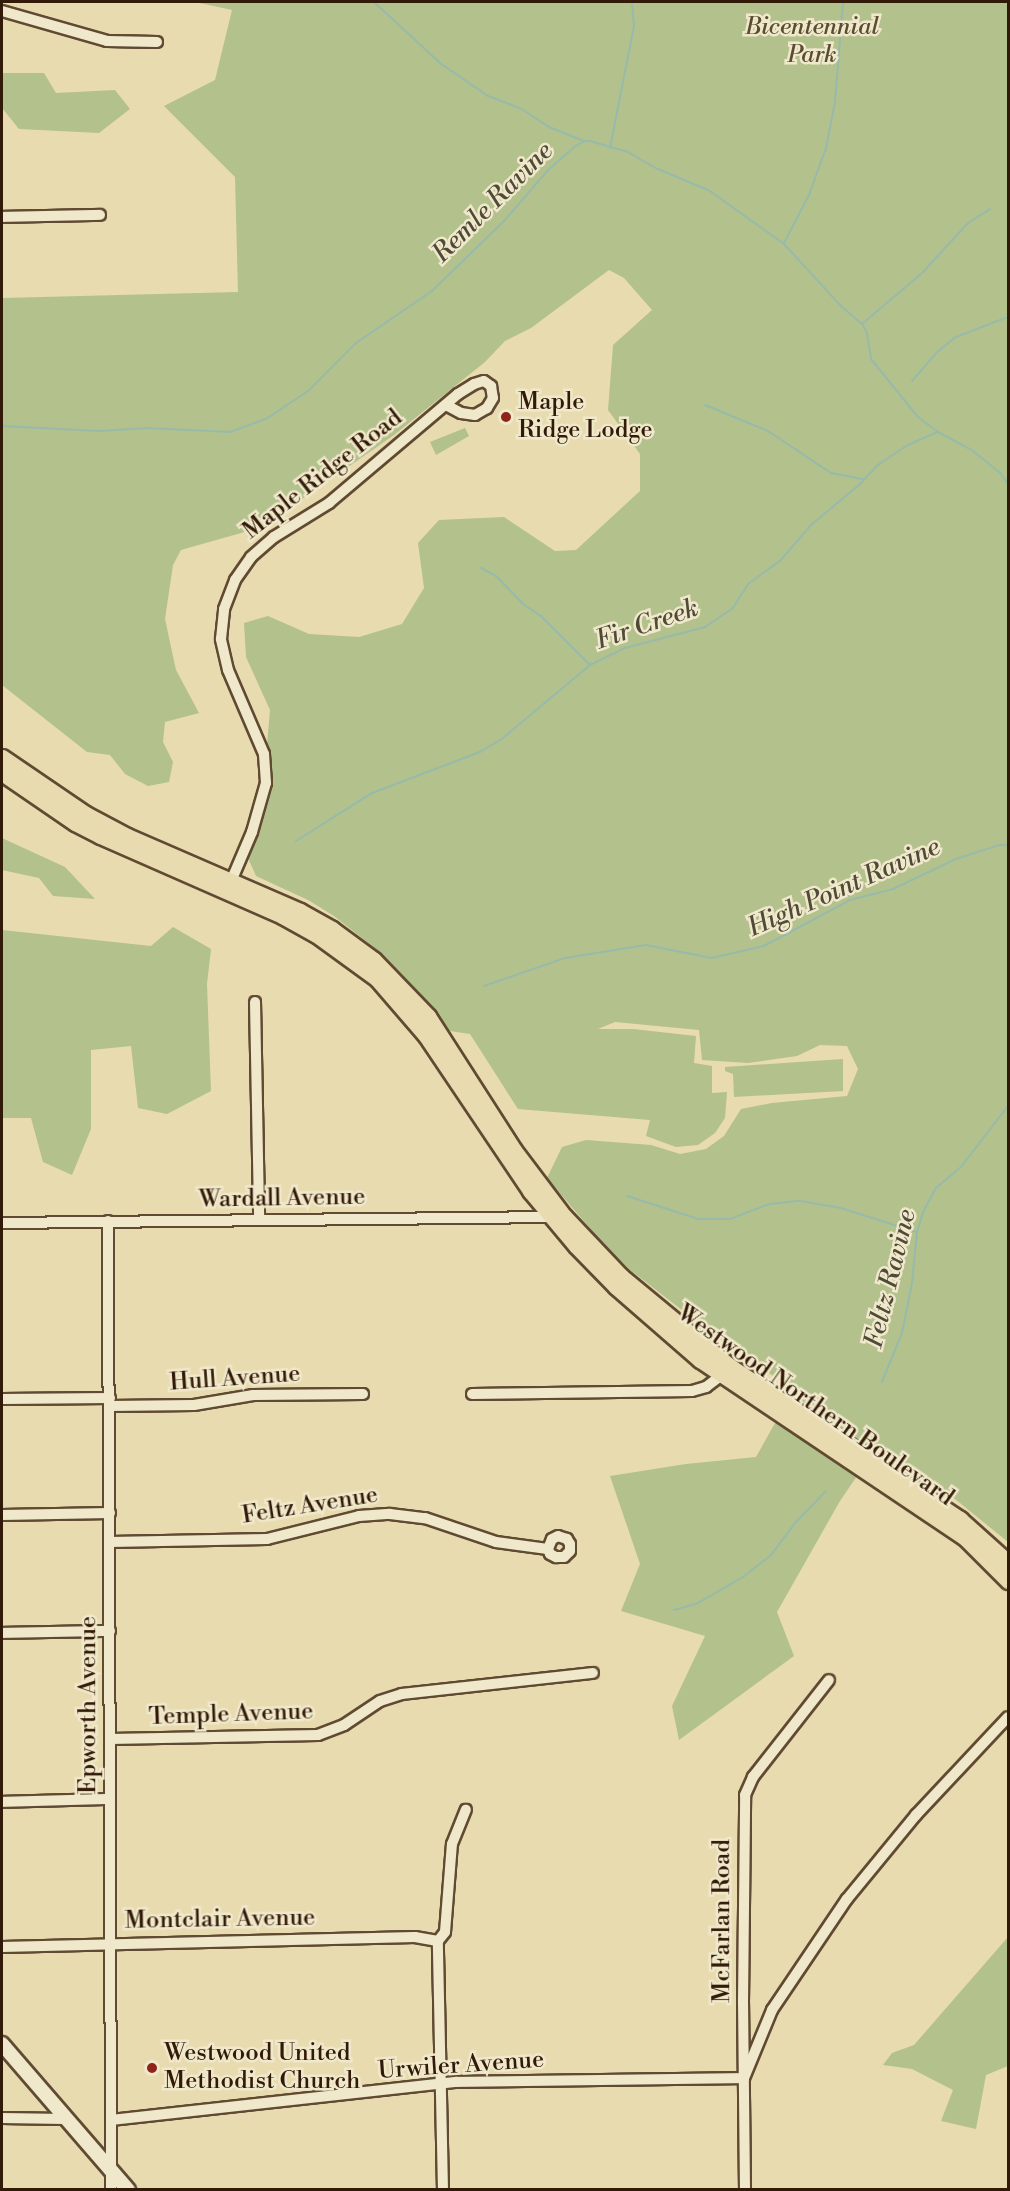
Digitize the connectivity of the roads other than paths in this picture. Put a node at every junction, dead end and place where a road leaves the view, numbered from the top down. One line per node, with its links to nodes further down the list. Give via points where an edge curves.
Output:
1 (2, 11): 2 (street, via 107,40)
2 (157, 42)
3 (100, 215): 4 (street)
4 (2, 217)
5 (446, 405): 8 (street, Maple Ridge Road, via 329,503 274,537 250,557 235,580 224,609 221,639 228,670 264,753 266,783 252,832)
6 (2, 757): 8 (main road, Westwood Northern Boulevard, via 86,814)
7 (2, 773): 8 (main road, Westwood Northern Boulevard, via 84,827)
8 (229, 886): 10 (main road, Westwood Northern Boulevard, via 271,896 332,928 374,960 412,997 448,1045)
9 (255, 1002): 11 (street)
10 (557, 1216): 11 (street, Wardall Avenue); 14 (main road, Westwood Northern Boulevard)
11 (259, 1220): 12 (street, Wardall Avenue)
12 (108, 1221): 13 (street, Wardall Avenue); 18 (street, Epworth Avenue)
13 (2, 1223)
14 (727, 1370): 16 (street, via 706,1387 692,1391); 23 (main road, Westwood Northern Boulevard, via 960,1519); 24 (main road, Westwood Northern Boulevard, via 965,1538)
15 (363, 1394): 18 (street, Hull Avenue, via 253,1395 194,1406)
16 (472, 1394)
17 (2, 1399): 18 (street, Hull Avenue)
18 (110, 1402): 19 (street, Epworth Avenue)
19 (110, 1513): 20 (street); 21 (street, Epworth Avenue)
20 (2, 1515)
21 (110, 1542): 22 (street, Feltz Avenue, via 267,1539 359,1516 390,1514 425,1518 506,1544); 25 (street, Epworth Avenue)
22 (548, 1549)
23 (1008, 1562)
24 (1008, 1581)
25 (110, 1631): 26 (street); 30 (street, Epworth Avenue)
26 (2, 1634)
27 (594, 1673): 30 (street, Temple Avenue, via 402,1694 380,1701 344,1725 318,1735)
28 (829, 1680): 38 (street, McFarlan Road, via 753,1777 745,1795)
29 (1008, 1717): 38 (street, via 916,1815 847,1899 772,2010)
30 (110, 1739): 31 (street, Epworth Avenue)
31 (110, 1799): 32 (street); 35 (street, Epworth Avenue)
32 (2, 1802)
33 (466, 1810): 34 (street, via 452,1844 445,1932)
34 (438, 1941): 35 (street, Montclair Avenue, via 415,1937); 39 (street)
35 (110, 1943): 36 (street, Montclair Avenue); 42 (street, Epworth Avenue)
36 (2, 1947)
37 (2, 2044): 41 (main road)
38 (744, 2078): 39 (street, Urwiler Avenue, via 482,2081); 47 (street, McFarlan Road)
39 (441, 2085): 42 (street, Urwiler Avenue); 46 (street)
40 (2, 2118): 41 (street)
41 (65, 2119): 43 (main road)
42 (111, 2120): 43 (street, Epworth Avenue)
43 (111, 2171): 44 (street, Epworth Avenue); 45 (main road)
44 (111, 2190)
45 (128, 2190)
46 (443, 2190)
47 (745, 2190)

